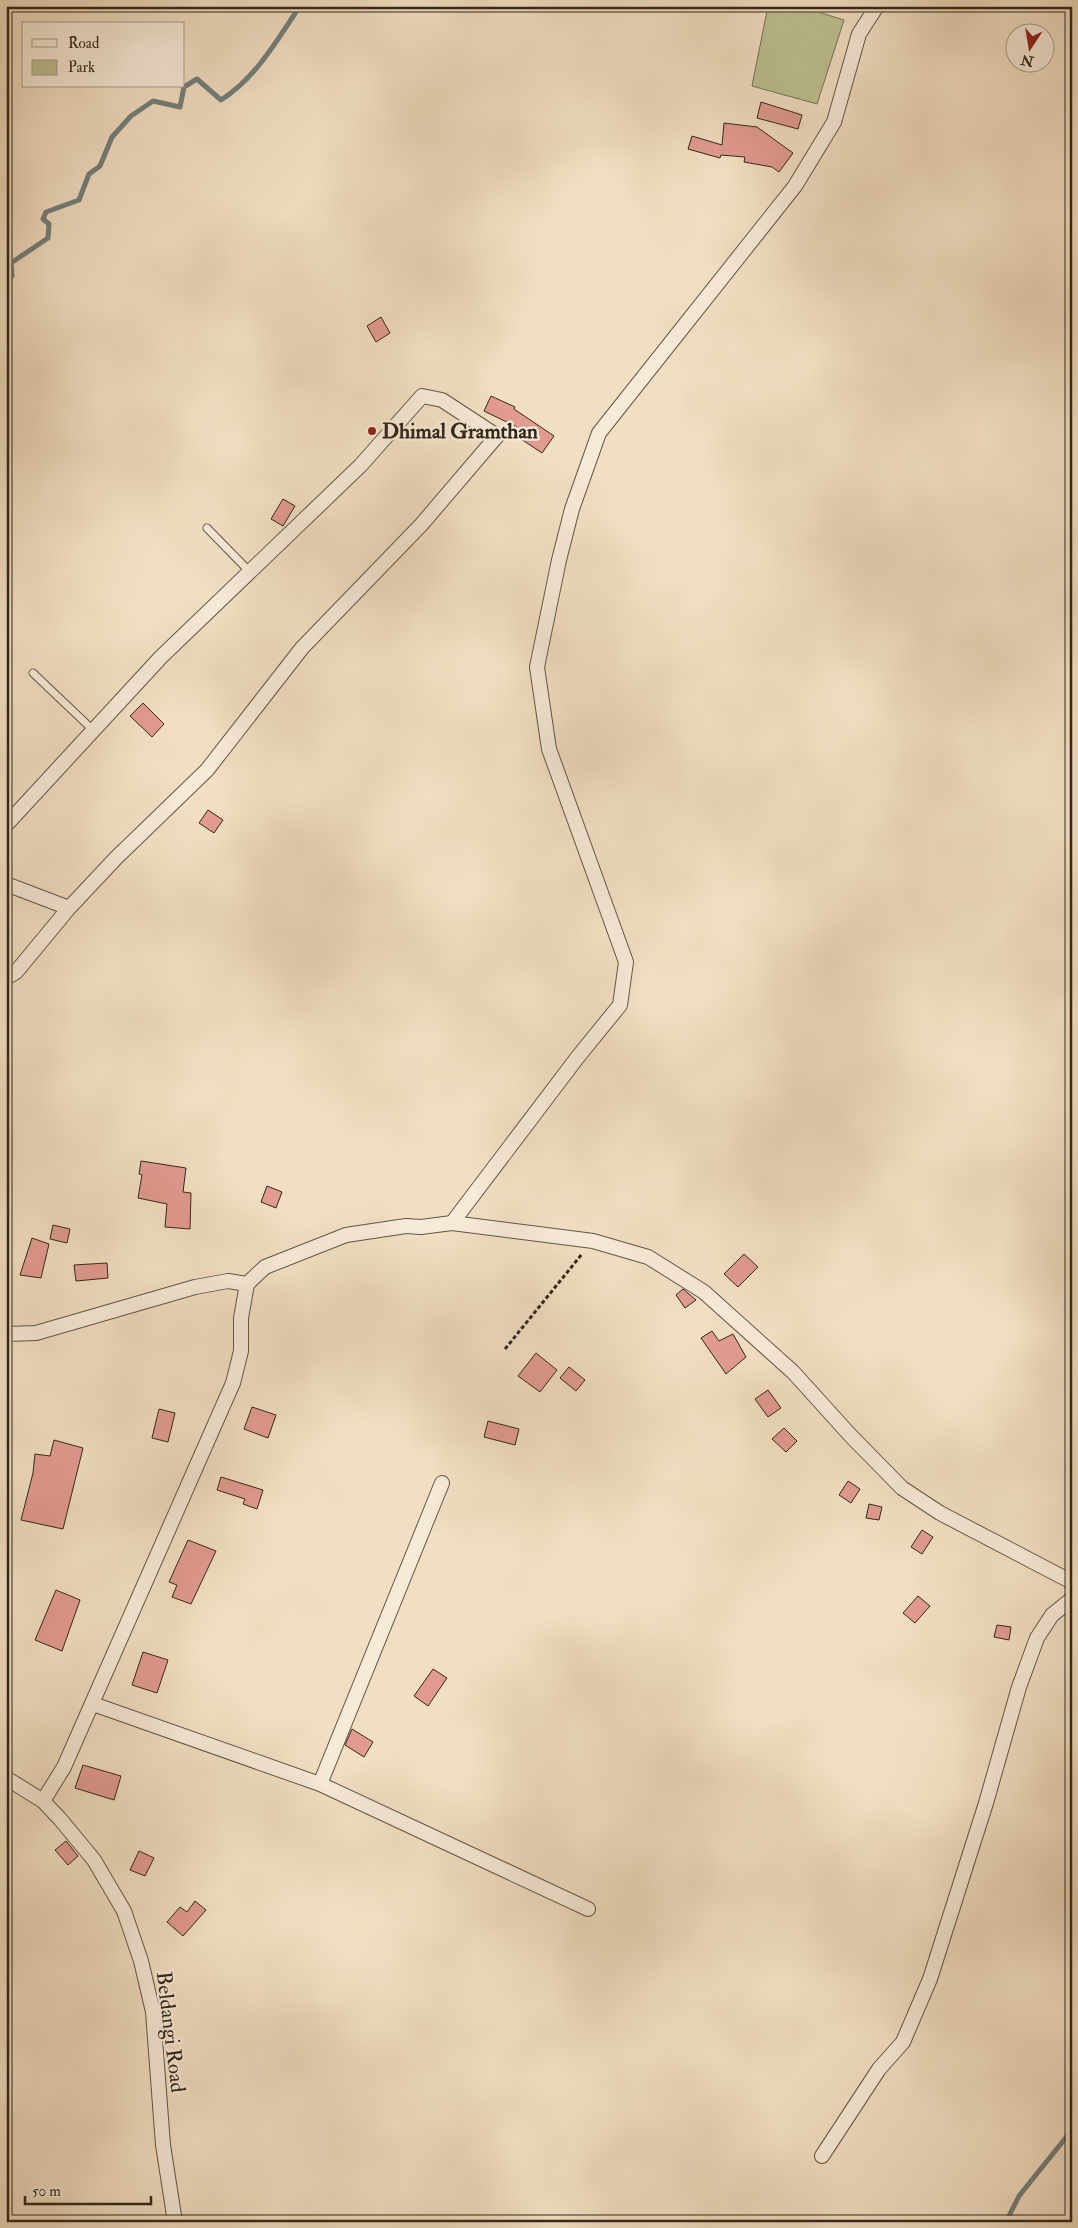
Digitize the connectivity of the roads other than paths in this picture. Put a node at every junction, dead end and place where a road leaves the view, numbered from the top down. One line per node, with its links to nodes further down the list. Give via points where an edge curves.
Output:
1 (877, 6): 10 (street, via 859,34 834,122 795,186 599,432 578,492 558,560 537,667 549,749 626,962 620,1005)
2 (207, 528): 3 (lane)
3 (250, 573): 5 (street, via 161,657); 8 (street, via 361,465 422,396 442,400 497,436 421,525 302,648 207,770)
4 (33, 673): 5 (lane)
5 (94, 730): 6 (street)
6 (6, 825)
7 (6, 884): 8 (street)
8 (69, 908): 9 (street, via 16,972)
9 (6, 978)
10 (452, 1223): 11 (street, via 346,1235 265,1267); 14 (street, via 593,1240 648,1258 704,1292 793,1372 902,1488 940,1513)
11 (247, 1284): 12 (street, via 228,1282 195,1287 36,1333); 16 (street, via 233,1384)
12 (6, 1334)
13 (442, 1483): 18 (street)
14 (1072, 1582)
15 (1072, 1599): 21 (street, via 1052,1615 1037,1638 1019,1687 930,1979 903,2042 879,2069)
16 (93, 1704): 18 (street); 19 (street, via 64,1767)
17 (6, 1778): 19 (street, Beldangi Road)
18 (320, 1784): 20 (street)
19 (43, 1801): 22 (street, Beldangi Road, via 94,1860 124,1911 142,1960 153,2012 163,2145)
20 (588, 1909)
21 (822, 2156)
22 (175, 2222)

